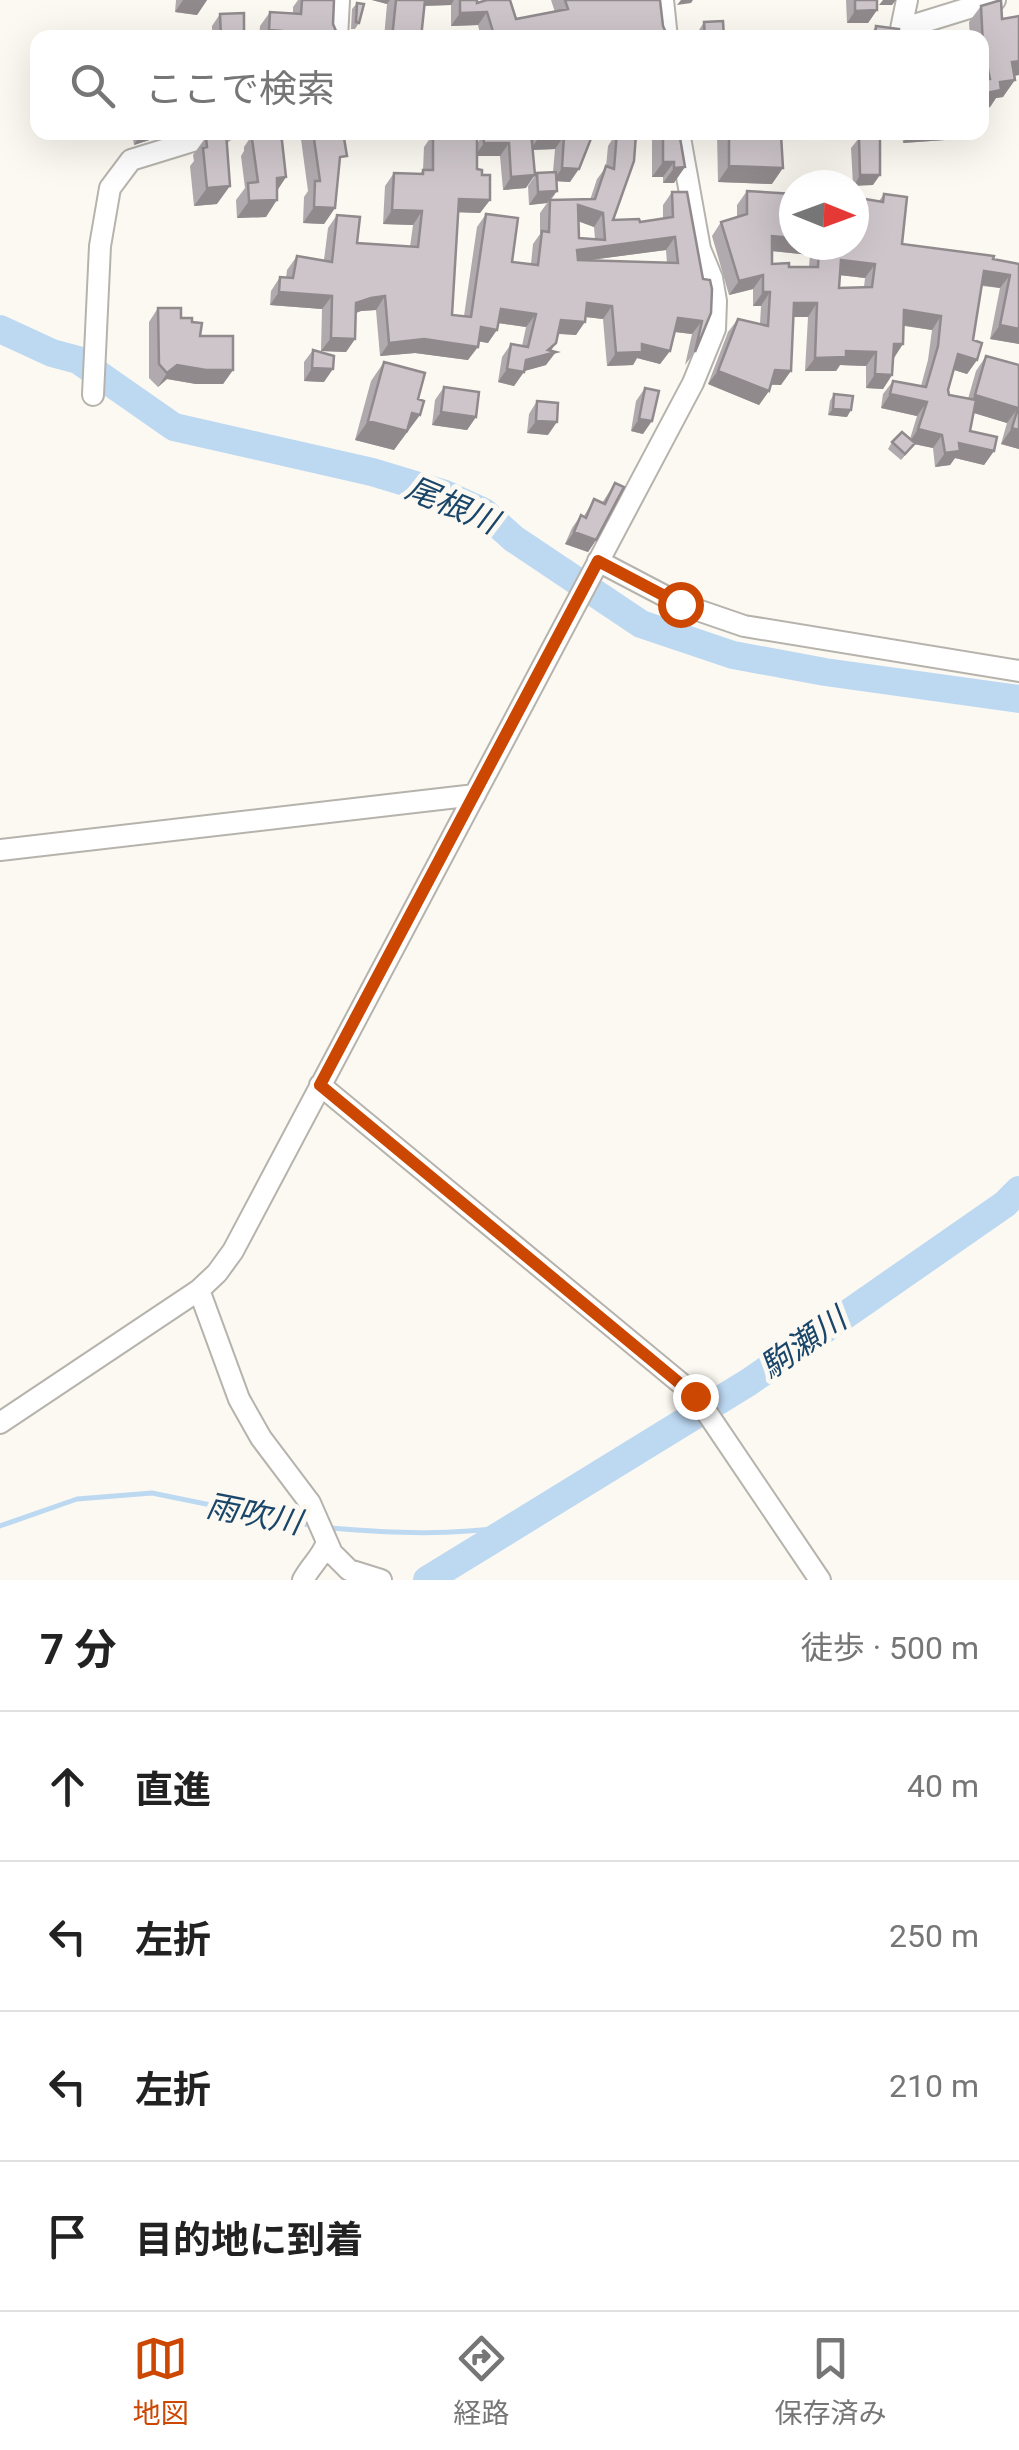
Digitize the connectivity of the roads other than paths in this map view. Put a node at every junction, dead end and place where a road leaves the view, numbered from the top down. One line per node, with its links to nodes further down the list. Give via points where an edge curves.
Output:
1 (338, 0): 5 (street)
2 (662, 0): 6 (street)
3 (908, 0): 4 (street, via 900,30)
4 (995, 0)
5 (337, 30)
6 (666, 30)
7 (196, 140): 9 (street, via 131,160 110,188 100,246)
8 (680, 140): 10 (street, via 700,249 712,278 715,330 694,383)
9 (93, 395)
10 (595, 569): 11 (street, via 744,626); 12 (street)
11 (1019, 671)
12 (475, 796): 13 (street); 14 (street)
13 (0, 850)
14 (320, 1085): 15 (street, via 233,1251); 20 (street, via 695,1396)
15 (200, 1290): 16 (street); 17 (street, via 240,1398)
16 (0, 1423)
17 (323, 1532): 18 (street, via 322,1555); 19 (street, via 349,1570)
18 (303, 1580)
19 (380, 1580)
20 (820, 1580)

